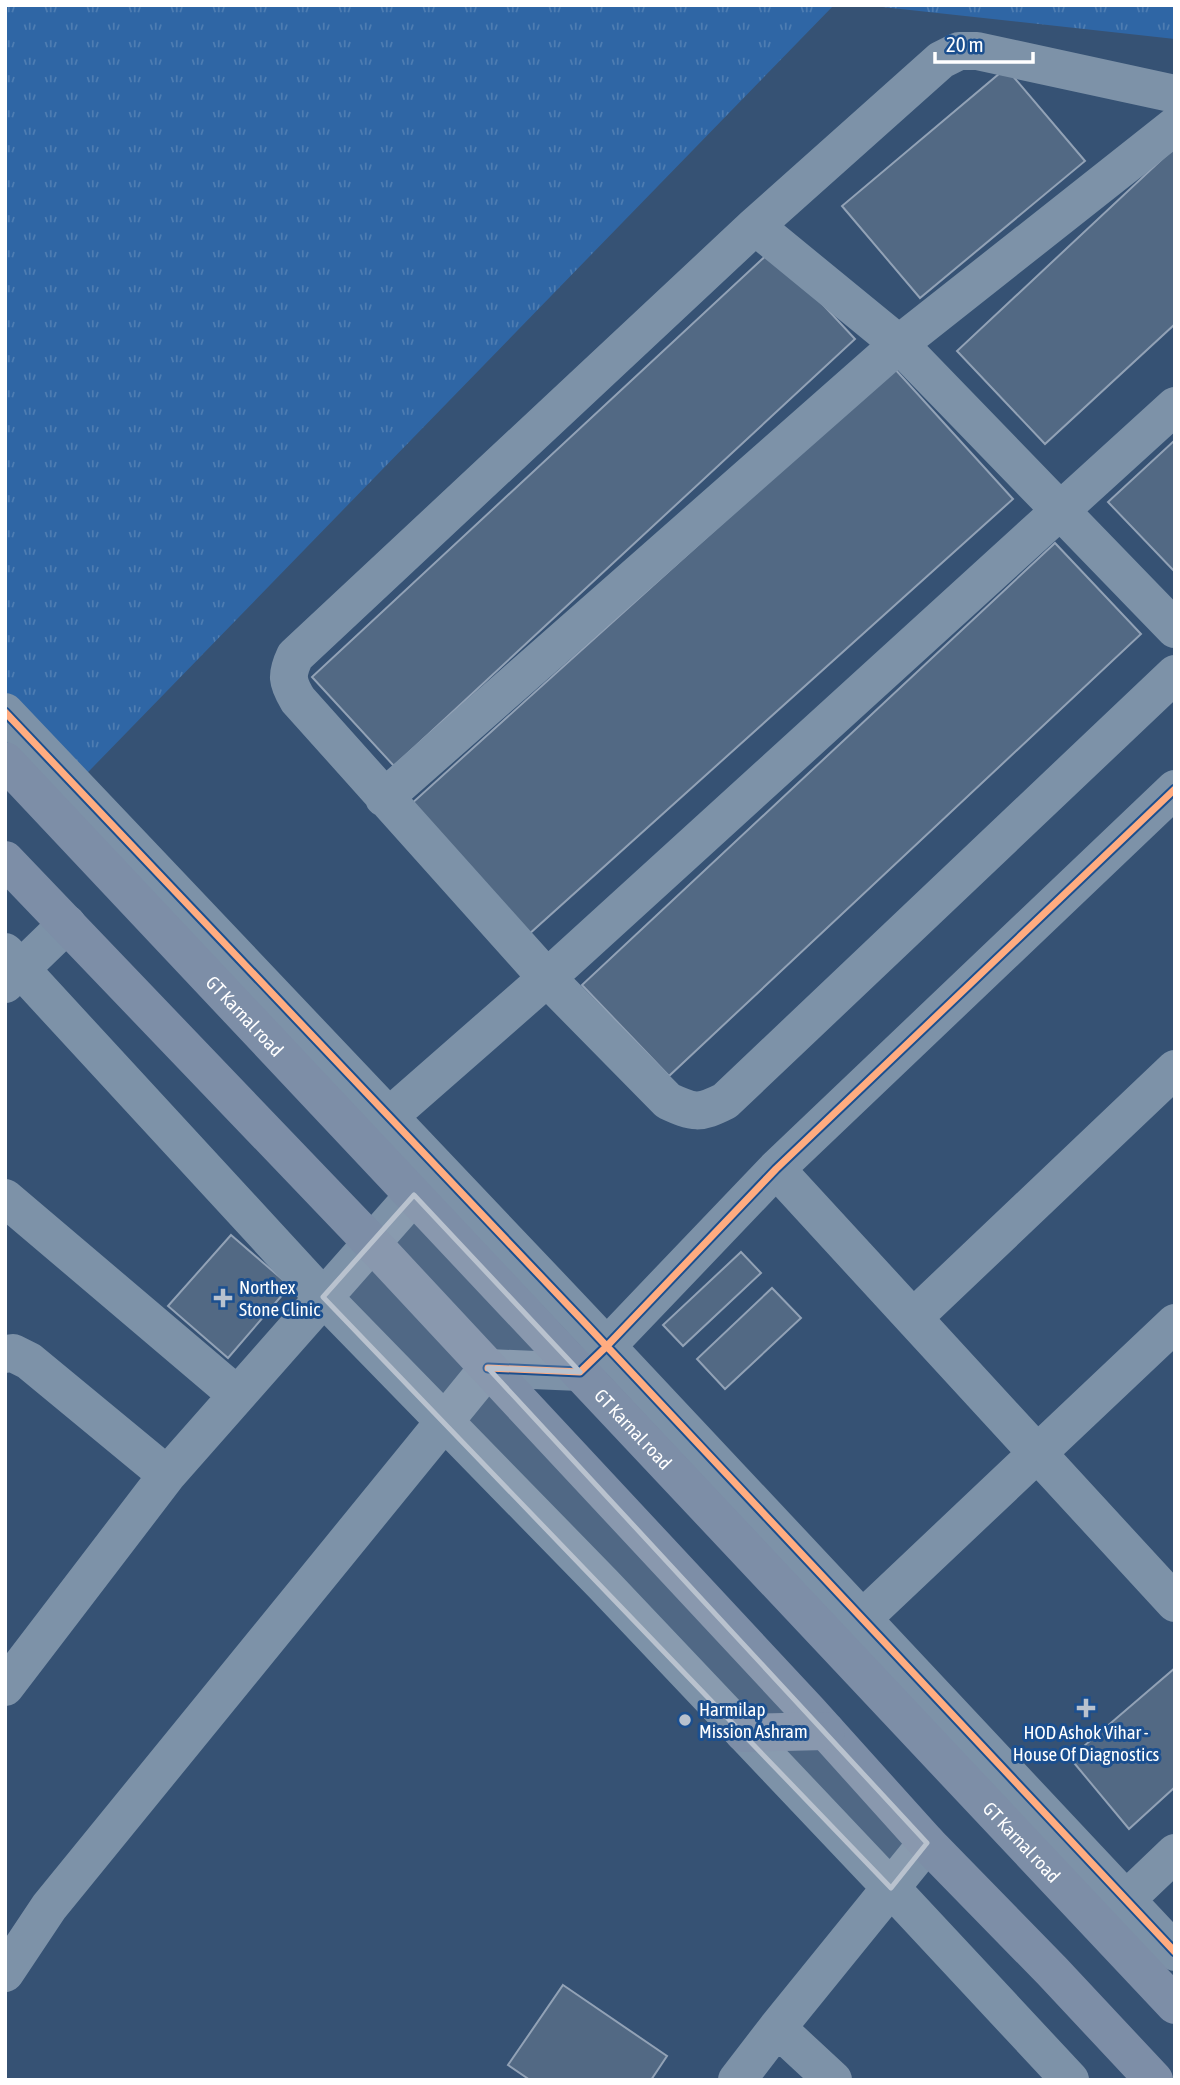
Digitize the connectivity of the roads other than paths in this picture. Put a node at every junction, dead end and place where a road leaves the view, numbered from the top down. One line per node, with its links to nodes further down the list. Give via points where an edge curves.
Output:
1 (1175, 94): 3 (street, via 977,51 958,51 941,60)
2 (1175, 126): 4 (street)
3 (755, 226): 4 (street); 12 (street, via 295,656 288,671 298,700)
4 (899, 344): 6 (street); 12 (street)
5 (1175, 406): 6 (street)
6 (1060, 509): 7 (street); 16 (street)
7 (1175, 629)
8 (1175, 674): 16 (street, via 725,1101 690,1111 668,1101)
9 (5, 712): 18 (street)
10 (5, 761): 18 (main road, GT Karnal road)
11 (1175, 789): 19 (street)
12 (384, 798): 16 (street)
13 (5, 860): 14 (main road)
14 (67, 924): 15 (street); 22 (main road)
15 (10, 969): 23 (street)
16 (547, 978): 18 (street)
17 (1175, 1069): 24 (street)
18 (375, 1128): 20 (main road, GT Karnal road); 27 (street)
19 (776, 1169): 24 (street); 27 (street)
20 (414, 1195): 22 (street); 27 (main road, GT Karnal road)
21 (5, 1198): 29 (street)
22 (371, 1242): 23 (street); 28 (main road)
23 (323, 1297): 29 (street); 30 (street)
24 (913, 1318): 31 (street)
25 (1175, 1323): 31 (street)
26 (5, 1354): 32 (street, via 29,1361)
27 (593, 1359): 28 (street); 34 (main road, GT Karnal road)
28 (488, 1368): 30 (street); 36 (main road)
29 (237, 1395): 32 (street)
30 (445, 1421): 37 (street); 43 (street, via 49,1907)
31 (1038, 1453): 33 (street); 34 (street)
32 (167, 1475): 35 (street)
33 (1172, 1594)
34 (849, 1632): 41 (main road, GT Karnal road)
35 (5, 1687)
36 (826, 1731): 37 (main road); 38 (main road)
37 (744, 1733): 40 (street)
38 (927, 1843): 40 (street); 49 (main road)
39 (1175, 1853): 41 (street)
40 (891, 1888): 45 (street); 48 (street)
41 (1113, 1913): 42 (street); 44 (main road, GT Karnal road)
42 (1175, 1952)
43 (5, 1973)
44 (1175, 2005)
45 (777, 2028): 46 (street); 47 (street)
46 (737, 2080)
47 (833, 2080)
48 (1070, 2080)
49 (1154, 2080)

